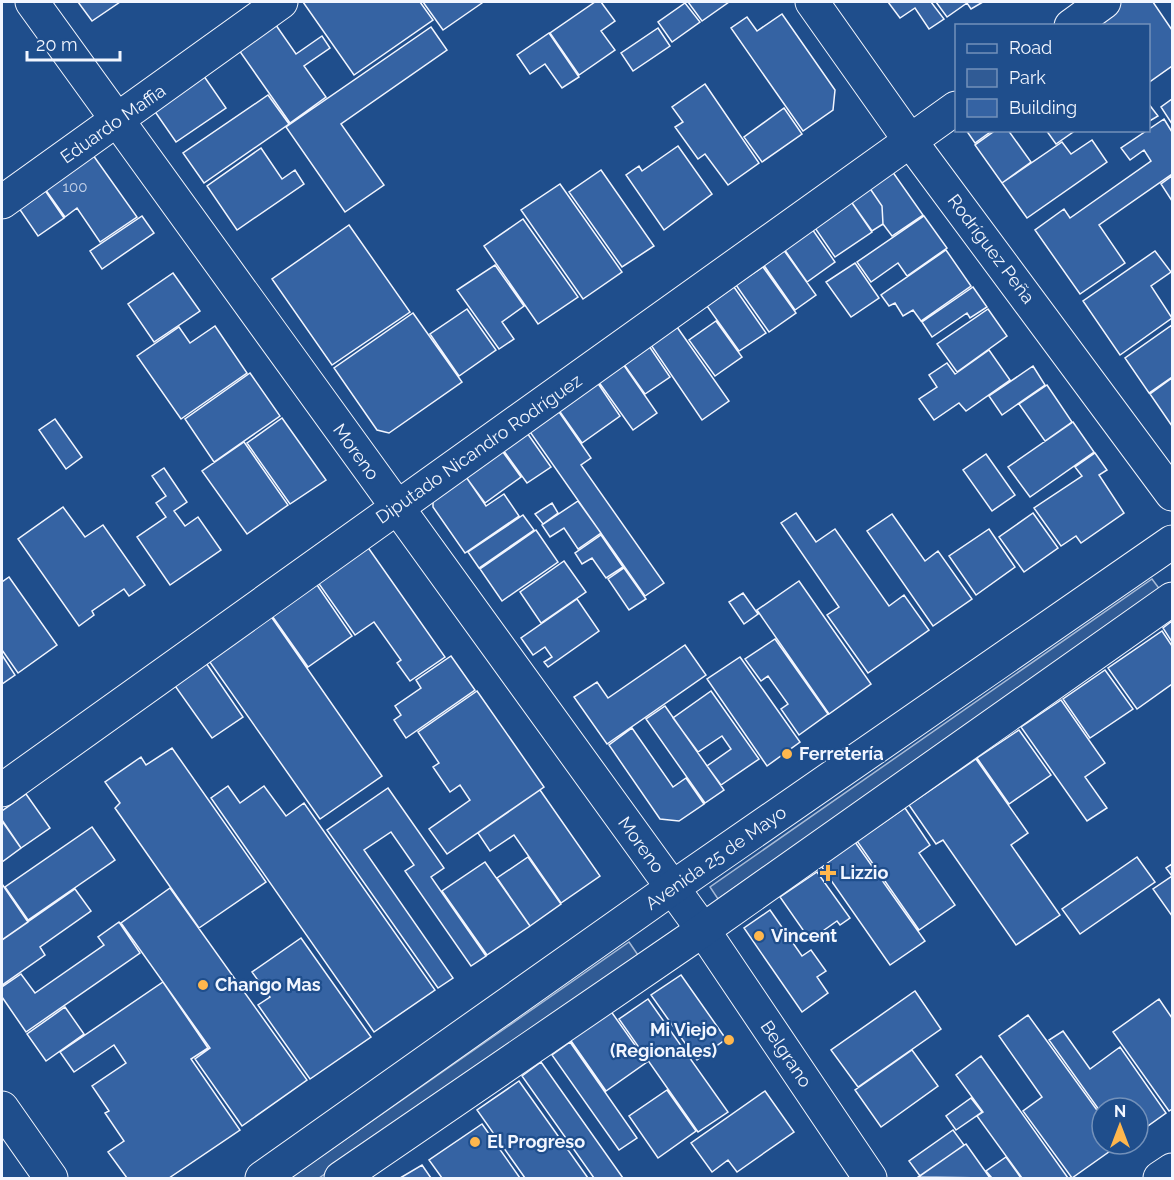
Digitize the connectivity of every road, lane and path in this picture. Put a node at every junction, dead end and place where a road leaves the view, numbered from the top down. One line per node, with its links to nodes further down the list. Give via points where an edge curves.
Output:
1 (32, 2): 7 (street, Moreno)
2 (281, 2): 7 (street, Eduardo Maffia)
3 (812, 2): 8 (street, Rodríguez Peña)
4 (1104, 2): 5 (street)
5 (1074, 24)
6 (955, 109): 8 (street, Diputado Nicandro Rodríguez)
7 (118, 121): 9 (street, Eduardo Maffia); 11 (street, Moreno)
8 (911, 142): 10 (street, Rodríguez Peña); 11 (street, Diputado Nicandro Rodríguez)
9 (2, 202)
10 (1173, 494)
11 (397, 508): 14 (street, Diputado Nicandro Rodríguez); 15 (street, Moreno)
12 (1173, 542): 15 (street, Avenida 25 de Mayo)
13 (1173, 599): 16 (street)
14 (2, 790)
15 (672, 888): 16 (street, Moreno); 20 (street, Avenida 25 de Mayo)
16 (703, 930): 21 (street); 22 (street, Belgrano)
17 (2, 1108): 19 (street)
18 (1173, 1170): 23 (street)
19 (51, 1179)
20 (262, 1179)
21 (341, 1179)
22 (870, 1179)
23 (1160, 1179)

